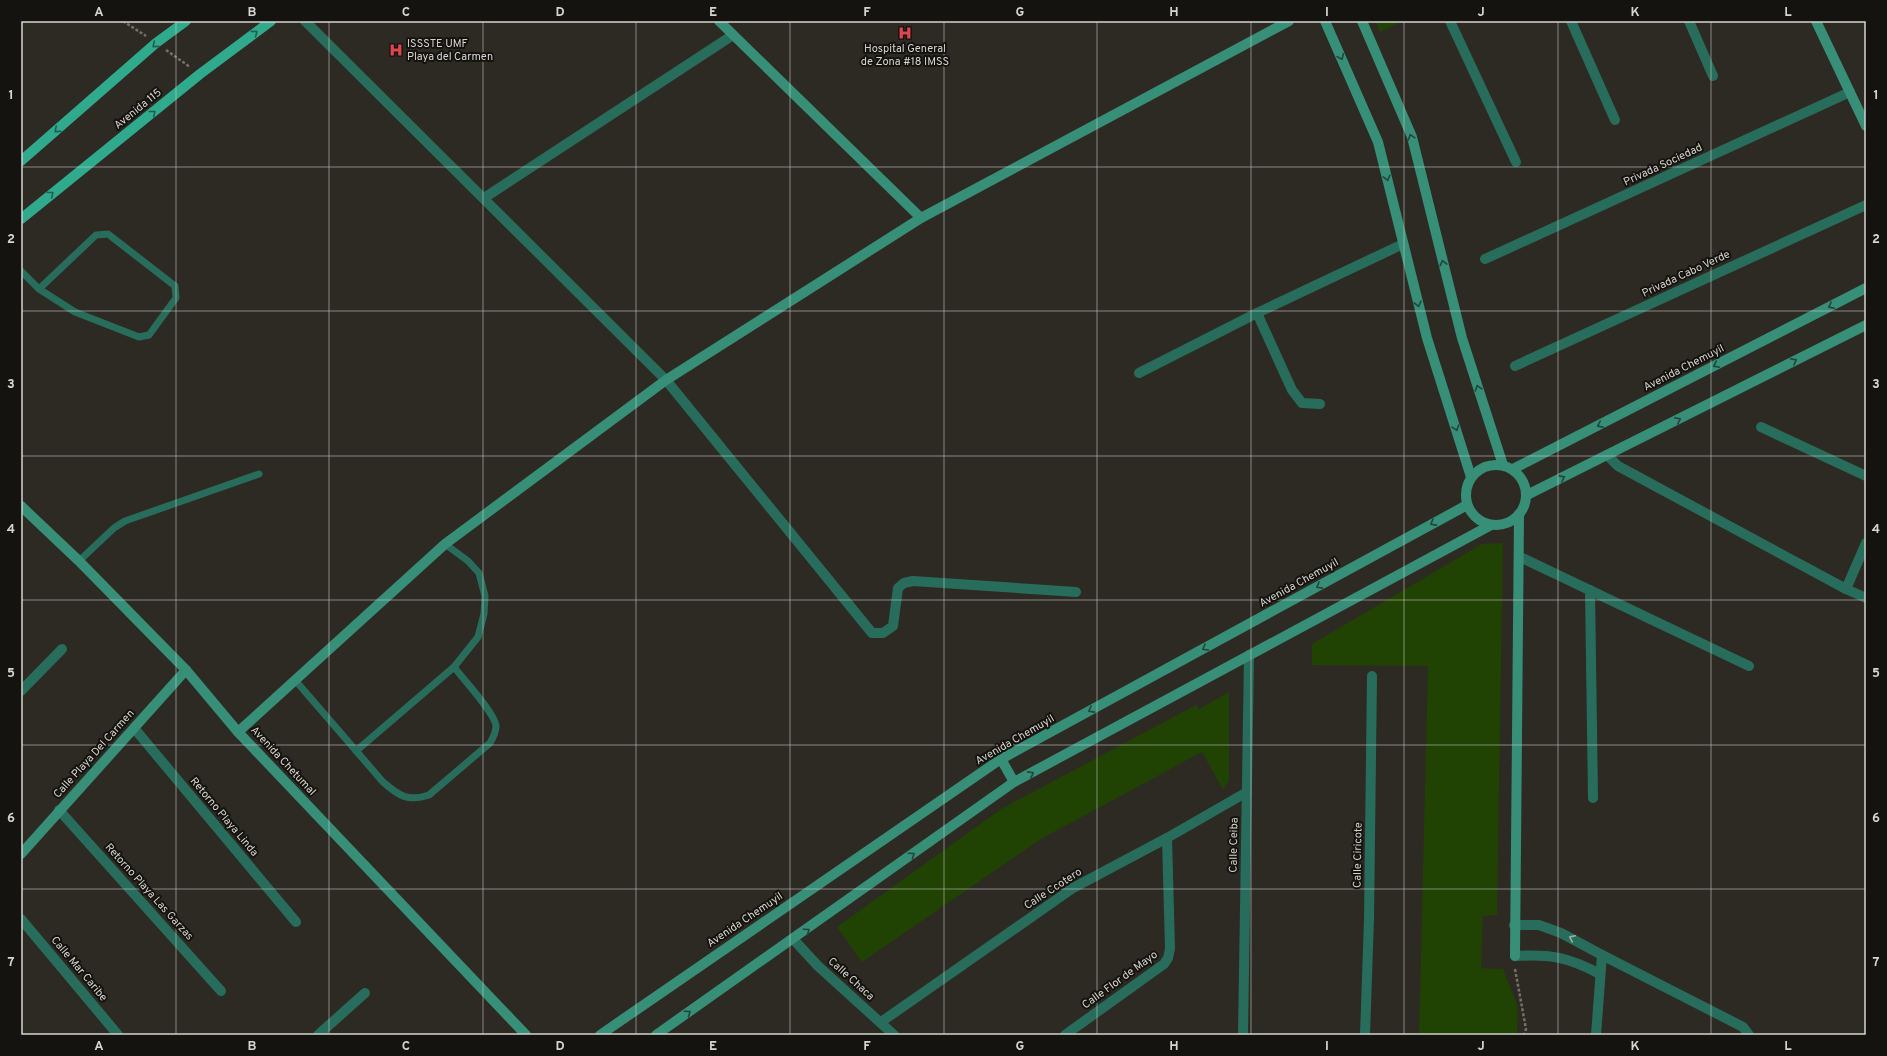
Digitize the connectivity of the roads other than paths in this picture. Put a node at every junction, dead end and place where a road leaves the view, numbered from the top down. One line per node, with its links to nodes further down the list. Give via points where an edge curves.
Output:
1 (186, 21): 17 (main road, one-way to 17, via 156,43)
2 (271, 21): 21 (main road, Avenida 115, one-way to 2, via 200,74)
3 (304, 21): 19 (street)
4 (719, 21): 12 (main road)
5 (1289, 21): 22 (main road)
6 (1325, 21): 23 (main road, one-way to 23, via 1378,142)
7 (1362, 21): 36 (main road, one-way to 7, via 1462,338 1412,137)
8 (1450, 21): 18 (street)
9 (1570, 21): 15 (street)
10 (1690, 21): 13 (street)
11 (1816, 21): 14 (main road)
12 (733, 35): 19 (street); 22 (main road)
13 (1713, 76)
14 (1850, 92): 16 (main road); 24 (street, Privada Sociedad)
15 (1615, 120)
16 (1866, 126)
17 (21, 161)
18 (1516, 162)
19 (484, 198): 32 (street)
20 (1866, 205): 30 (street, Privada Cabo Verde)
21 (21, 218)
22 (921, 218): 32 (main road)
23 (1403, 244): 28 (street); 39 (main road, one-way to 39, via 1427,338)
24 (1485, 259)
25 (21, 271): 27 (lane)
26 (1866, 288): 36 (main road, Avenida Chemuyil, one-way to 36)
27 (39, 289): 27 (lane, via 74,312 139,337 149,334 176,298 175,286 108,234 96,235)
28 (1257, 313): 31 (street); 33 (street, via 1292,390 1302,403)
29 (1866, 325): 35 (main road, one-way to 29)
30 (1515, 366)
31 (1139, 373)
32 (666, 380): 46 (main road); 51 (street, via 872,633 883,633 894,626 898,588 913,581)
33 (1320, 404)
34 (1761, 427): 38 (street)
35 (1607, 455): 40 (main road, one-way to 35); 49 (street, via 1618,466)
36 (1508, 467): 39 (main road, via 1486,466); 40 (main road, via 1520,476)
37 (259, 474): 48 (lane, via 125,521)
38 (1866, 476)
39 (1471, 477): 41 (main road, via 1467,486)
40 (1527, 495): 43 (main road)
41 (1467, 505): 44 (main road, via 1477,518); 64 (main road, Avenida Chemuyil, one-way to 64)
42 (21, 506): 48 (main road, Avenida Chetumal)
43 (1520, 514): 44 (main road, via 1511,521); 47 (main road)
44 (1491, 525): 54 (main road)
45 (1866, 543): 49 (street)
46 (445, 544): 56 (lane, via 479,573 485,596 484,614 478,637); 59 (main road)
47 (1520, 557): 50 (street); 73 (main road)
48 (79, 561): 57 (main road, Avenida Chetumal)
49 (1846, 589): 52 (street)
50 (1590, 590): 55 (street); 67 (street)
51 (1076, 592)
52 (1866, 598)
53 (62, 649): 60 (street)
54 (1249, 655): 65 (main road, one-way to 54); 66 (street, Calle Ceiba)
55 (1749, 666)
56 (454, 668): 63 (lane); 63 (lane, via 491,713 496,725 490,743 429,795 409,798 398,794 383,782)
57 (186, 670): 61 (main road, Calle Playa Del Carmen); 62 (main road, Avenida Chetumal)
58 (1372, 676): 89 (street, Calle Ciricote)
59 (295, 680): 62 (main road); 63 (lane)
60 (21, 691)
61 (134, 728): 68 (main road, Calle Playa Del Carmen); 72 (street, Retorno Playa Linda)
62 (238, 732): 83 (main road, Avenida Chetumal)
63 (356, 751)
64 (1001, 759): 65 (main road); 84 (main road, Avenida Chemuyil)
65 (1014, 782): 74 (main road, one-way to 65)
66 (1247, 792): 69 (street, Calle Ccotero); 88 (street, Calle Ceiba)
67 (1593, 798)
68 (59, 810): 70 (main road, Calle Playa Del Carmen); 78 (street, Retorno Playa Las Garzas)
69 (1167, 838): 80 (street, Calle Ccotero, via 1073,888); 87 (street, Calle Flor de Mayo, via 1170,949 1168,958 1164,964)
70 (21, 854)
71 (21, 919): 81 (street, Calle Mar Caribe)
72 (296, 922)
73 (1514, 925): 75 (street, one-way to 73, via 1561,933 1539,925); 76 (main road)
74 (794, 940): 80 (street, Calle Chaca, via 818,966); 85 (main road, one-way to 74)
75 (1602, 955): 77 (street); 91 (street, via 1743,1027)
76 (1515, 956): 77 (street, via 1541,955 1562,958 1582,964)
77 (1600, 974): 90 (street)
78 (221, 991)
79 (365, 993): 82 (street)
80 (880, 1022): 86 (street, Calle Chaca)
81 (118, 1035)
82 (318, 1035)
83 (526, 1035)
84 (600, 1035)
85 (656, 1035)
86 (894, 1035)
87 (1065, 1035)
88 (1244, 1035)
89 (1365, 1035)
90 (1596, 1035)
91 (1749, 1035)

